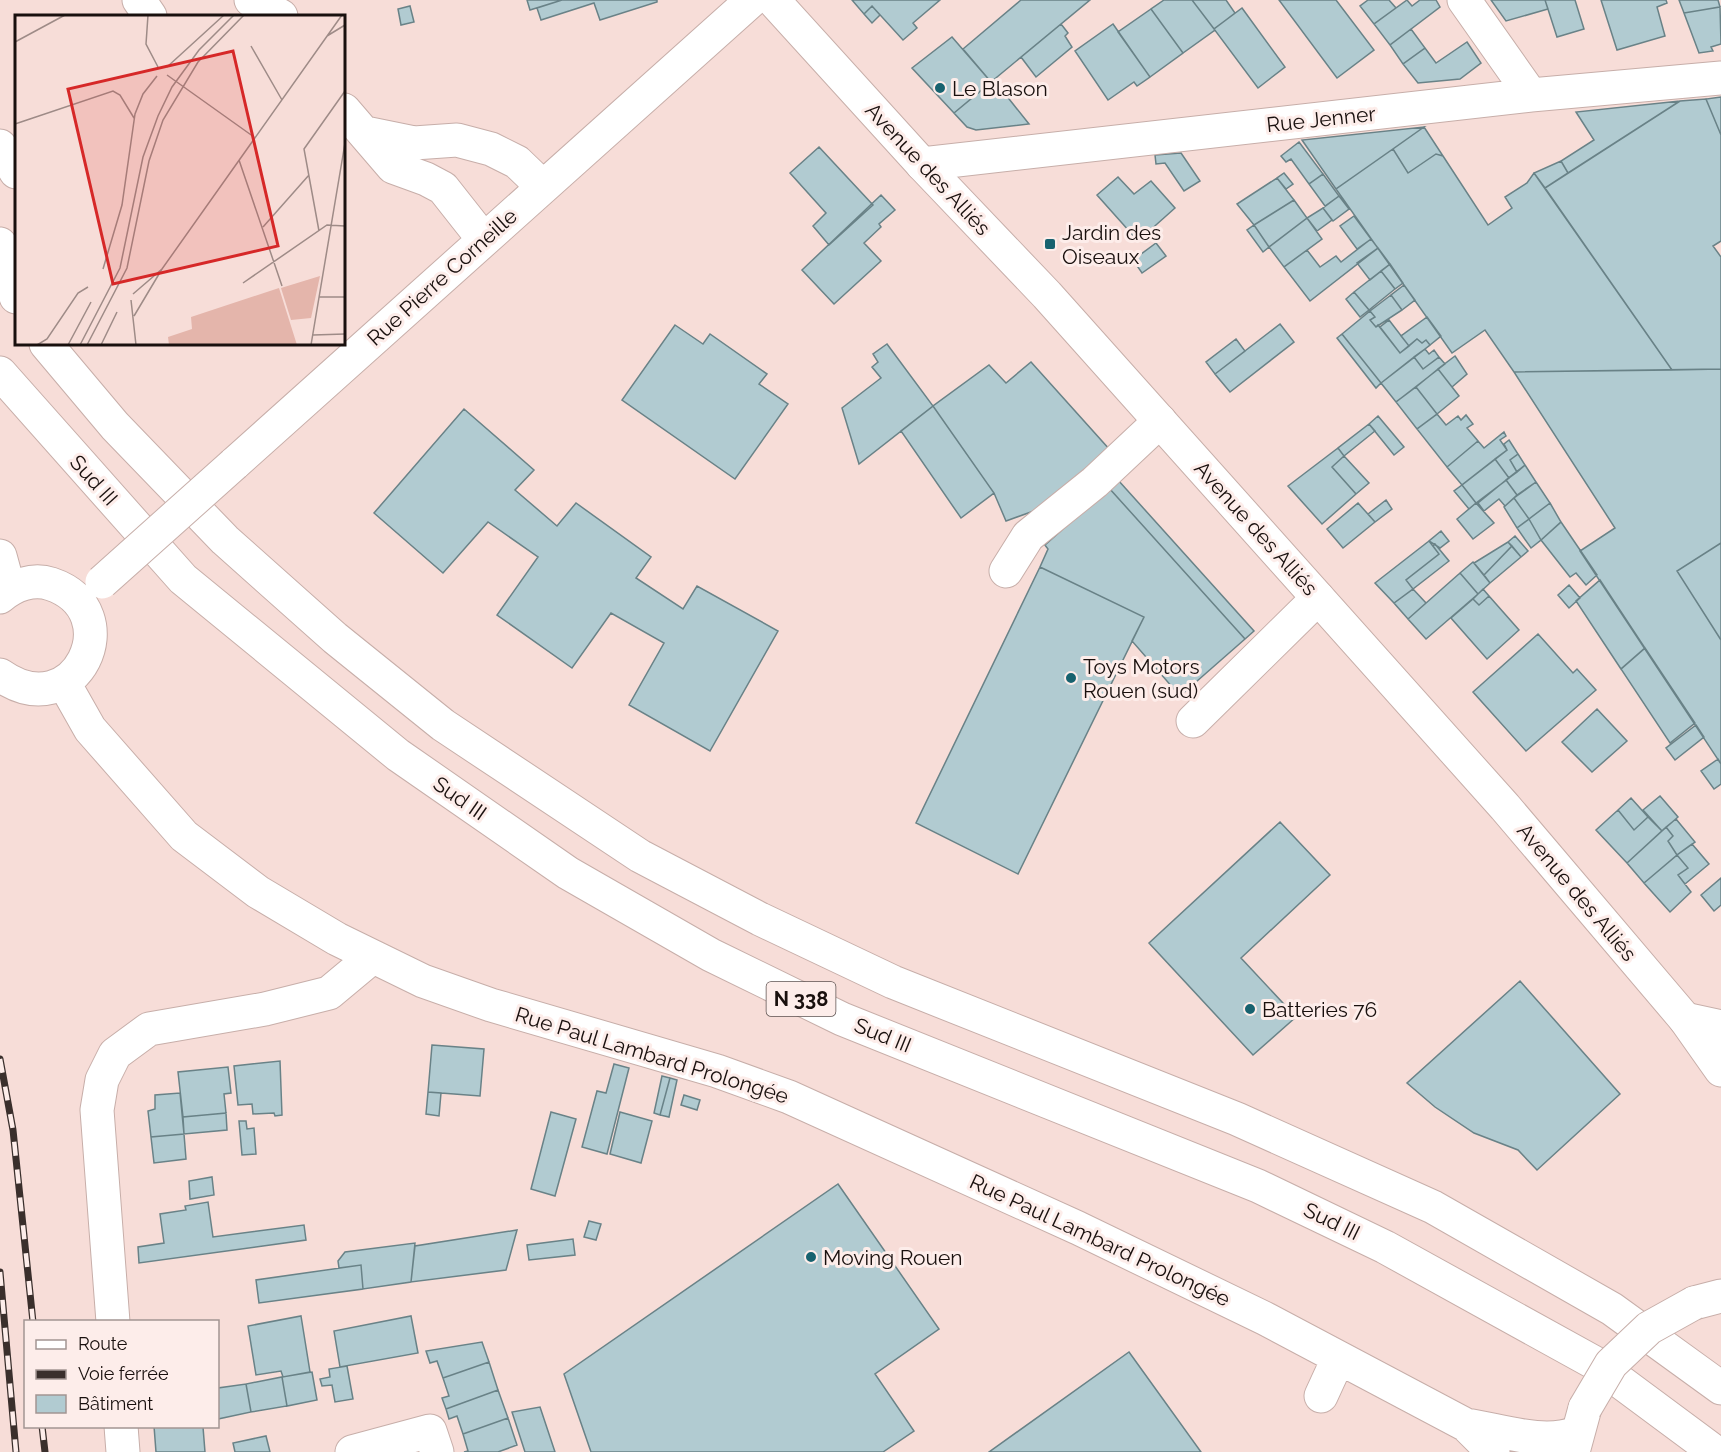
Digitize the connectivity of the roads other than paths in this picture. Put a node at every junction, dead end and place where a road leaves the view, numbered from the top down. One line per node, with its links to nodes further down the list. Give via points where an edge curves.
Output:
1 (139, 0): 6 (main road)
2 (251, 0): 7 (main road)
3 (752, 0): 15 (main road, Rue Pierre Corneille)
4 (773, 0): 13 (main road, Avenue des Alliés)
5 (1464, 0): 9 (main road)
6 (149, 15)
7 (279, 15)
8 (1721, 78): 9 (main road, Rue Jenner)
9 (1531, 95): 13 (main road, Rue Jenner)
10 (345, 111): 11 (main road)
11 (365, 133): 15 (main road, via 414,143 457,140 491,149 517,162); 16 (main road, via 393,167 443,188)
12 (0, 146): 14 (main road)
13 (922, 164): 23 (main road, Avenue des Alliés, via 1047,295)
14 (15, 170)
15 (543, 187): 16 (main road, Rue Pierre Corneille)
16 (484, 240): 26 (main road, Rue Pierre Corneille, bridge)
17 (0, 244): 19 (main road)
18 (0, 284): 20 (main road)
19 (15, 294)
20 (15, 306)
21 (47, 345): 39 (main road, N 338, via 115,426 225,540 335,638 443,725 640,856 893,982 1237,1119 1433,1207 1612,1309)
22 (0, 373): 48 (main road, Sud III / N 338, via 183,579 398,755 568,873 711,955 842,1019 1258,1186 1385,1247 1595,1363)
23 (1160, 422): 25 (main road, via 1028,536); 28 (main road, Avenue des Alliés)
24 (0, 556): 27 (main road)
25 (1006, 571)
26 (89, 591): 27 (main road, via 45,582 27,583); 30 (main road, via 86,612 91,644 77,672)
27 (4, 593)
28 (1318, 598): 31 (main road); 33 (main road, Avenue des Alliés)
29 (0, 675): 30 (main road, via 31,690 49,689)
30 (64, 682): 32 (main road, Rue Paul Lambard Prolongée, via 90,729 184,836 258,892)
31 (1193, 721)
32 (371, 958): 37 (main road, via 329,993 265,1009 149,1029 115,1054 102,1080 97,1110); 38 (main road, Rue Paul Lambard Prolongée, via 491,1005 695,1064 789,1097 1078,1228 1266,1319)
33 (1685, 1019): 34 (main road); 35 (main road, Avenue des Alliés)
34 (1721, 1027)
35 (1721, 1070)
36 (1707, 1300): 43 (main road, bridge, via 1649,1328 1611,1364)
37 (113, 1320)
38 (1338, 1359): 40 (main road); 41 (main road, Rue Paul Lambard Prolongée)
39 (1721, 1388)
40 (1321, 1396)
41 (1466, 1425): 43 (main road, via 1545,1438 1563,1438); 47 (main road)
42 (121, 1428): 44 (main road)
43 (1578, 1431)
44 (123, 1452)
45 (352, 1452): 46 (main road, via 430,1431)
46 (437, 1452)
47 (1493, 1452)
48 (1715, 1452)

